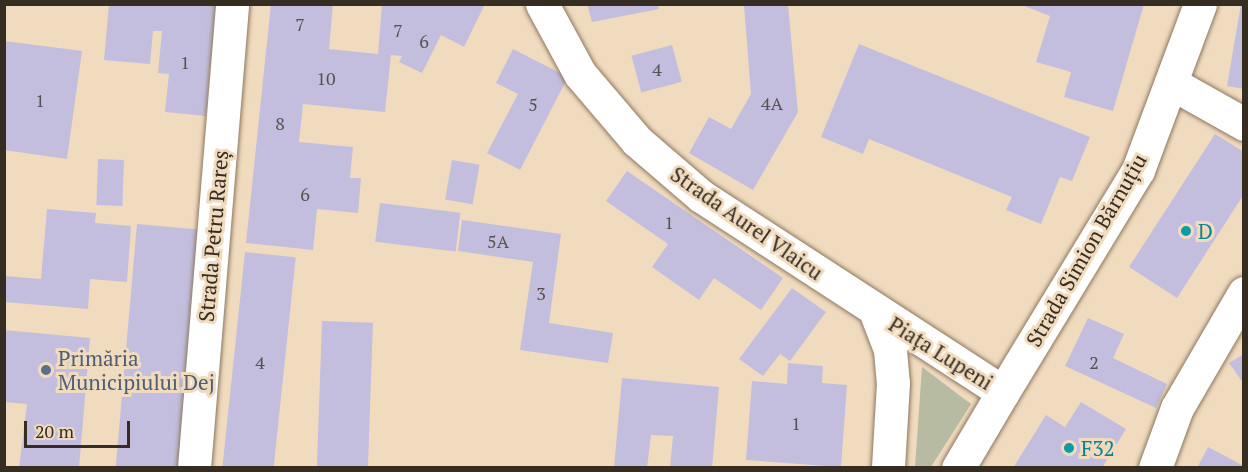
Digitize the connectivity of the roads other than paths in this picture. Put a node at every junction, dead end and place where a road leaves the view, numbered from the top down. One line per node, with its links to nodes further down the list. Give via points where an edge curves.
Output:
1 (232, 4): 9 (street, Strada Petru Rareș)
2 (1200, 4): 4 (street, Strada Simion Bărnuțiu)
3 (542, 6): 7 (street, Strada Aurel Vlaicu, via 580,74 638,141 701,196)
4 (1171, 83): 5 (street); 8 (street, Strada Simion Bărnuțiu, via 1138,170)
5 (1244, 124)
6 (1244, 292): 12 (street, via 1177,408)
7 (876, 313): 8 (street, Piața Lupeni); 10 (street, Piața Lupeni, via 890,350 894,383)
8 (1003, 392): 11 (street, Piața Lupeni)
9 (194, 468)
10 (888, 468)
11 (958, 468)
12 (1155, 468)

